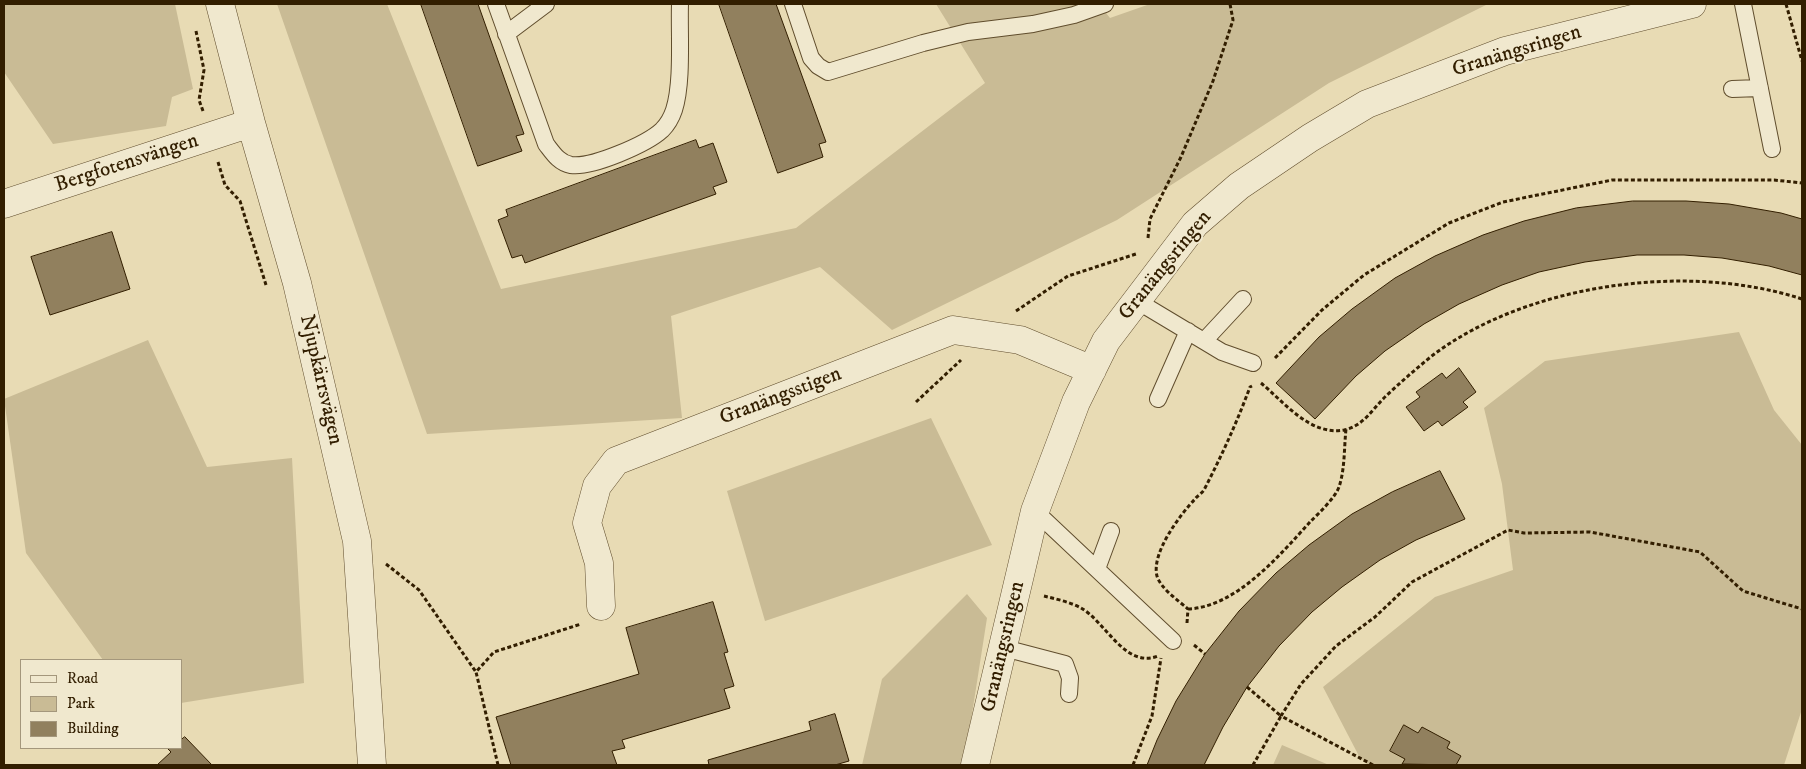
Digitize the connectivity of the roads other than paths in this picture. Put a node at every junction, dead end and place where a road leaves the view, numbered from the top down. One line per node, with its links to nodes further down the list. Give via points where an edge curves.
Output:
1 (220, 4): 12 (street, Njupkärrsvägen)
2 (496, 4): 9 (lane)
3 (546, 4): 9 (lane)
4 (680, 4): 9 (lane, via 678,91 674,112 663,129 638,146 602,160 572,165 559,161 546,144)
5 (792, 4): 6 (lane, via 811,58 828,72 923,43 968,32 1033,24)
6 (1105, 4)
7 (1692, 4): 16 (street, Granängsringen, via 1505,51 1367,104 1239,186 1195,224)
8 (1743, 4): 10 (lane)
9 (506, 34)
10 (1760, 88): 11 (lane); 13 (lane)
11 (1732, 89)
12 (251, 123): 14 (street, Bergfotensvängen); 29 (street, Njupkärrsvägen, via 297,283 357,541)
13 (1772, 148)
14 (4, 204)
15 (1243, 299): 18 (lane)
16 (1137, 300): 17 (lane); 20 (street, Granängsringen, via 1106,341)
17 (1188, 331): 18 (lane); 21 (lane)
18 (1204, 341): 19 (lane, via 1222,352)
19 (1253, 363)
20 (1092, 370): 22 (street, Granängsringen, via 1076,402); 25 (street, Granängsstigen, via 1020,340 953,330 616,461 597,486 587,523 599,563)
21 (1158, 399)
22 (1035, 511): 24 (lane); 27 (street, Granängsringen)
23 (1111, 531): 24 (lane)
24 (1097, 569): 26 (lane)
25 (601, 606)
26 (1173, 641)
27 (1004, 648): 28 (lane, via 1065,664 1070,678); 30 (street, Granängsringen)
28 (1069, 694)
29 (372, 765)
30 (975, 765)

